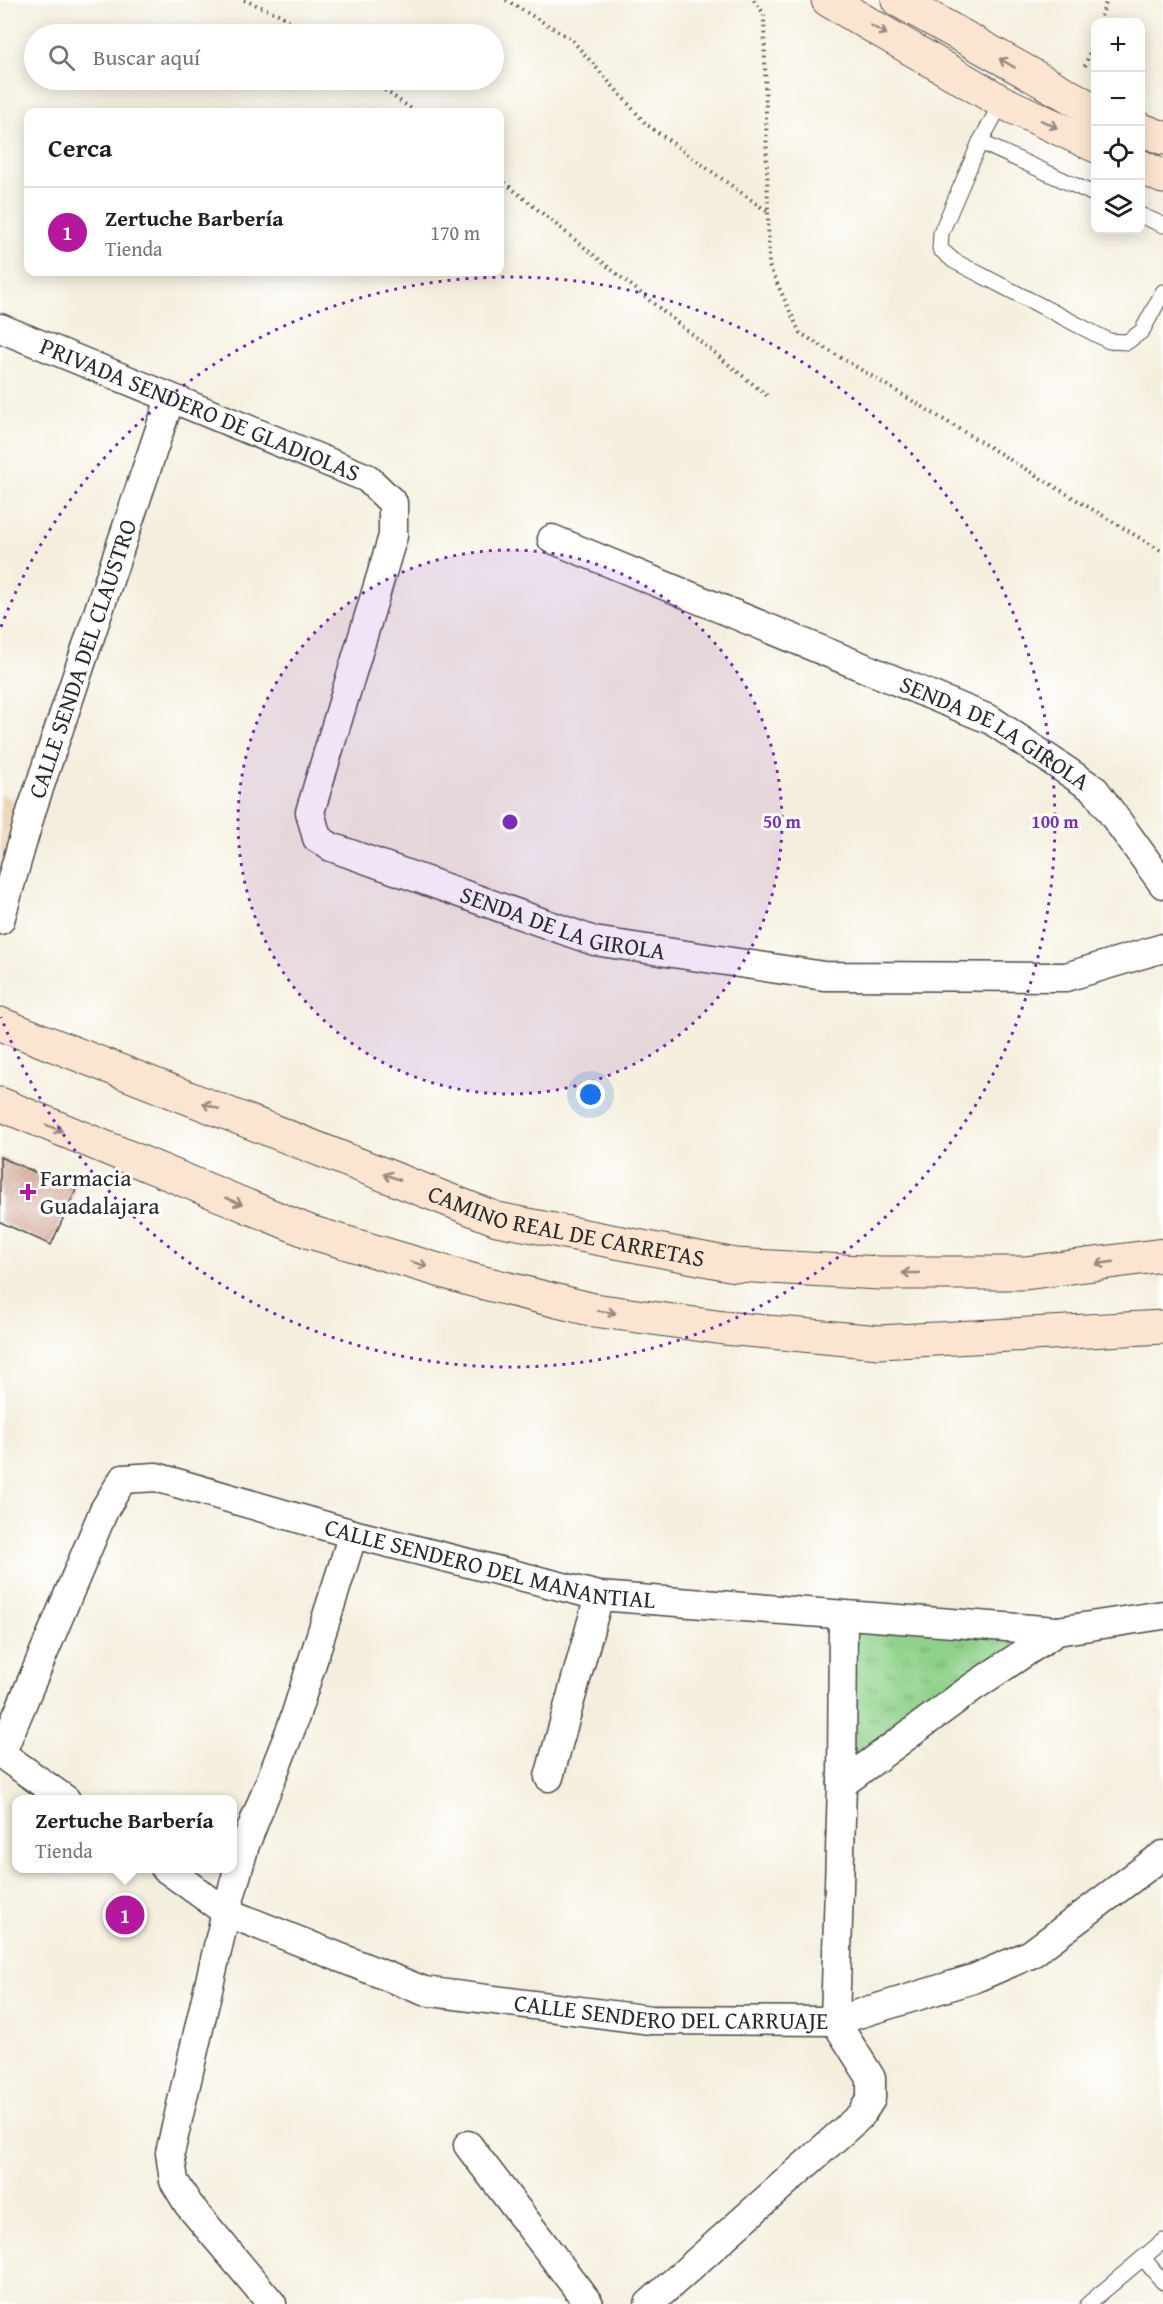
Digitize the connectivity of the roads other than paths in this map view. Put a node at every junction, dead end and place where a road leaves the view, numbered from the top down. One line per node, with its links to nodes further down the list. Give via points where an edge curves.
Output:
1 (828, 0): 3 (street, one-way to 3)
2 (898, 0): 4 (street, one-way to 2)
3 (1002, 102): 7 (lane); 8 (street, one-way to 8)
4 (1091, 109)
5 (1145, 131): 6 (street)
6 (1163, 138)
7 (980, 142): 11 (lane); 14 (lane, via 941,233 940,249 954,261 1109,340 1127,342 1142,331)
8 (1091, 144)
9 (1145, 168): 10 (street)
10 (1163, 177)
11 (1091, 193)
12 (1145, 217): 13 (lane)
13 (1163, 225)
14 (1163, 292)
15 (0, 328): 16 (street, PRIVADA SENDERO DE GLADIOLAS)
16 (170, 399): 17 (street, PRIVADA SENDERO DE GLADIOLAS, via 367,478); 20 (street, CALLE SENDA DEL CLAUSTRO, via 32,809)
17 (393, 503): 21 (street, SENDA DE LA GIROLA, via 393,536 310,812 317,838 331,847 594,941 824,976 1066,976)
18 (552, 539): 19 (street, SENDA DE LA GIROLA, via 991,720 1095,790)
19 (1163, 884)
20 (0, 920)
21 (1163, 948)
22 (0, 1024): 24 (street, CAMINO REAL DE CARRETAS, one-way to 22, via 1026,1273 880,1273 735,1264 508,1221)
23 (0, 1104): 25 (street, one-way to 25, via 310,1232 471,1280 594,1310 724,1328 879,1342)
24 (1163, 1255)
25 (1163, 1327)
26 (352, 1534): 27 (street, CALLE SENDERO DEL MANANTIAL); 31 (street, CALLE SENDERO DEL MANANTIAL, via 156,1477 123,1479 104,1510); 37 (street, via 292,1726 245,1845)
27 (598, 1596): 29 (street, CALLE SENDERO DEL MANANTIAL); 32 (street)
28 (1163, 1615): 30 (street, CALLE SENDERO DEL MANANTIAL)
29 (843, 1616): 30 (street, CALLE SENDERO DEL MANANTIAL); 33 (street)
30 (1057, 1631): 33 (street)
31 (0, 1754): 34 (street)
32 (549, 1777)
33 (842, 1784): 38 (street)
34 (59, 1795)
35 (1163, 1855): 38 (street, CALLE SENDERO DEL CARRUAJE, via 1031,1954 973,1979)
36 (171, 1873): 37 (street, CALLE SENDERO DEL CARRUAJE)
37 (226, 1912): 38 (street, CALLE SENDERO DEL CARRUAJE, via 424,1991 651,2020); 43 (street, via 170,2153 174,2181 188,2204)
38 (835, 2021): 45 (street, via 871,2078 871,2099 860,2116)
39 (468, 2145): 44 (street)
40 (1163, 2241): 41 (lane)
41 (1143, 2258): 42 (lane); 46 (lane)
42 (1163, 2282)
43 (272, 2304)
44 (589, 2304)
45 (649, 2304)
46 (1088, 2304)

